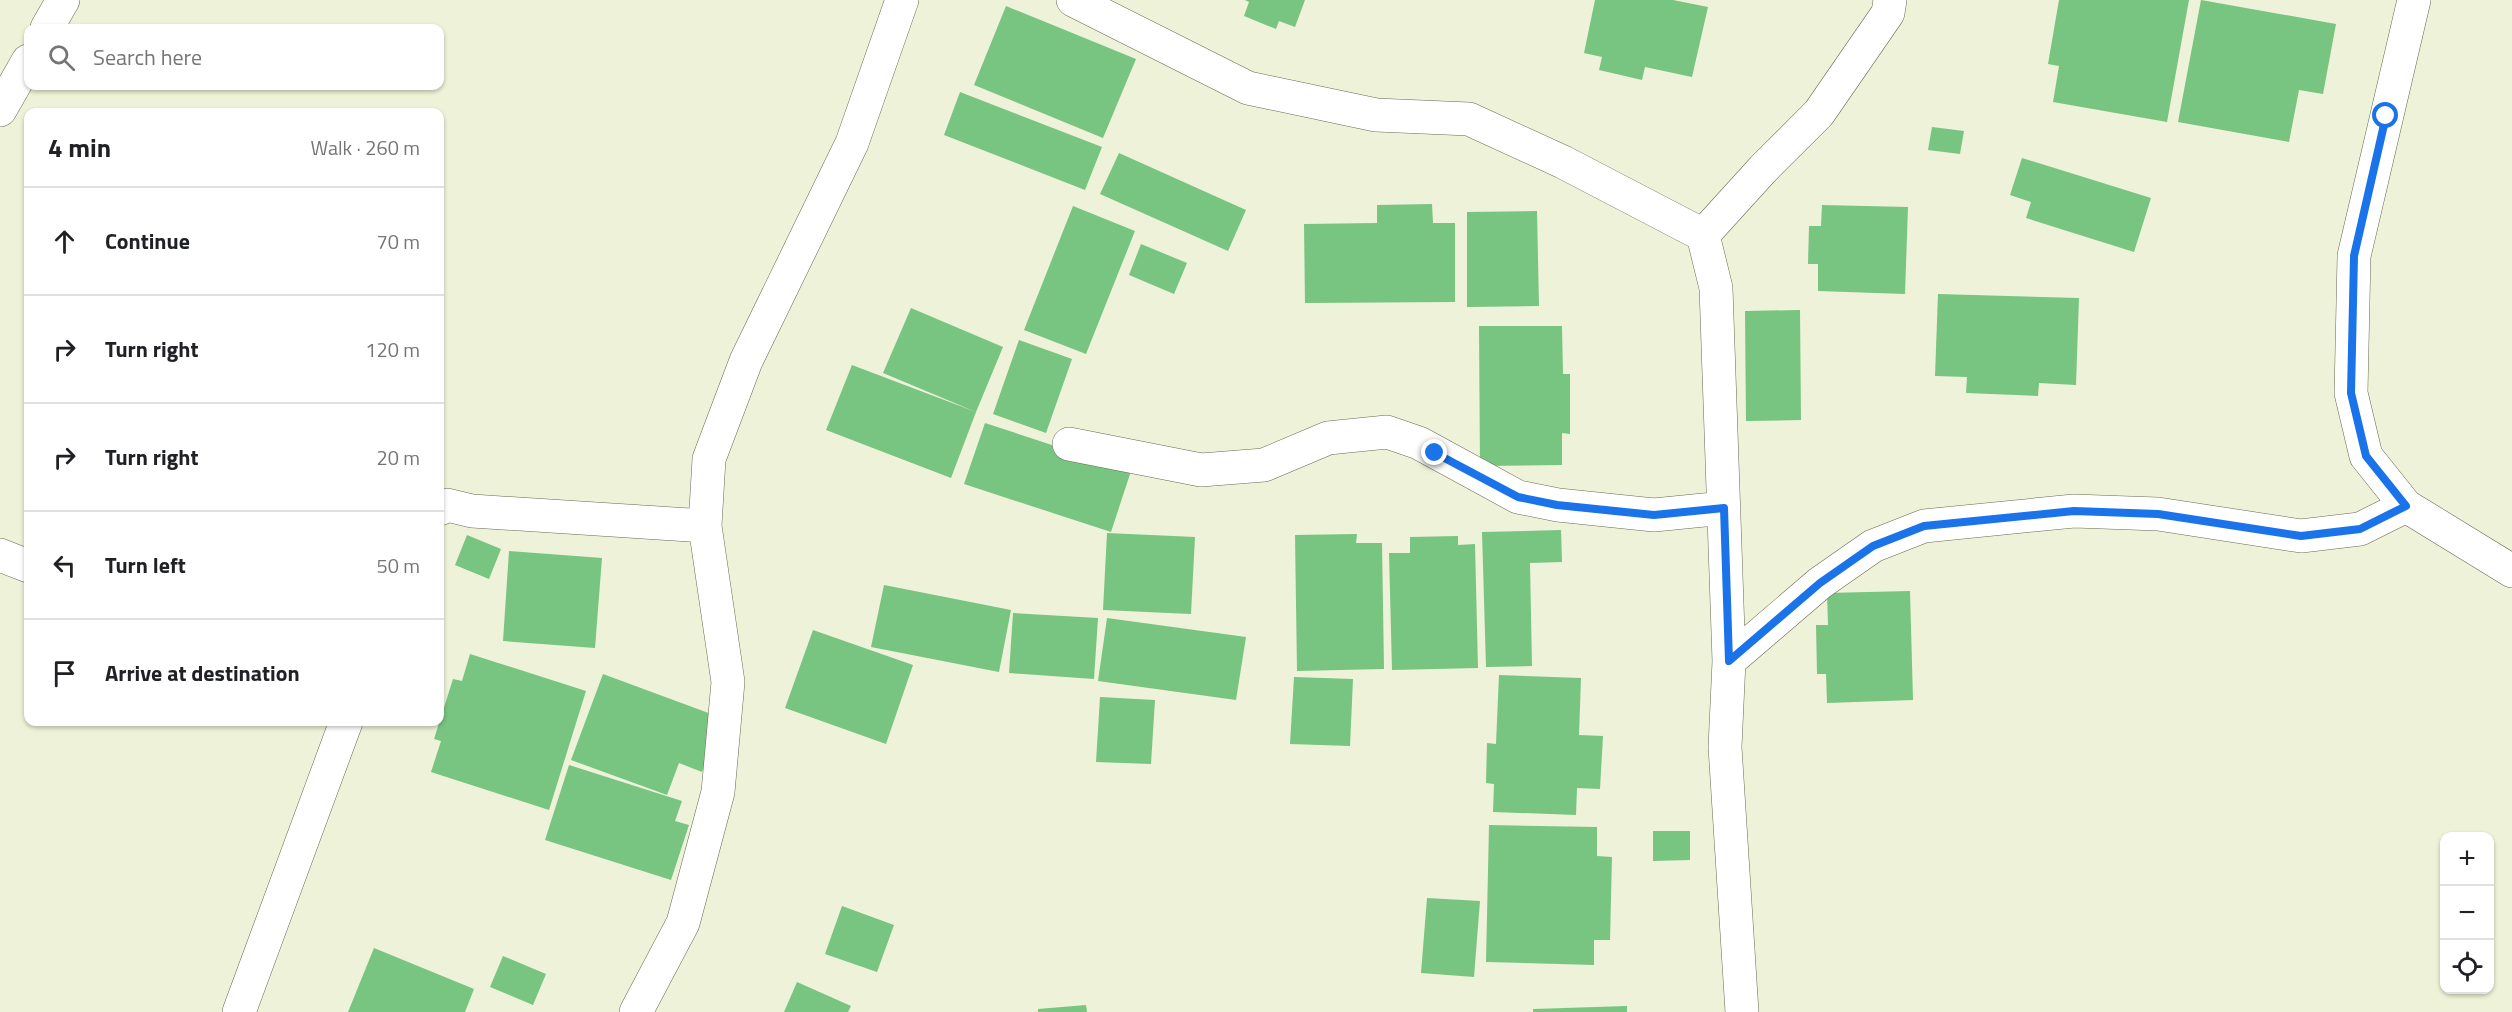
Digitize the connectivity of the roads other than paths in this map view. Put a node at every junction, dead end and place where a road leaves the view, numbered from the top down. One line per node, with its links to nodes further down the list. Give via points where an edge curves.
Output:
1 (63, 0): 6 (street)
2 (902, 0): 14 (street, via 852,143 746,361 709,459)
3 (1073, 0): 9 (street, via 1248,88 1376,115 1469,119 1563,162)
4 (1890, 0): 9 (street, via 1888,13 1819,113)
5 (2414, 0): 11 (street, via 2354,256 2351,393 2366,456)
6 (49, 24)
7 (24, 68): 8 (street)
8 (0, 110)
9 (1703, 235): 13 (street, via 1716,288)
10 (1069, 444): 13 (street, via 1201,470 1264,465 1328,438 1387,432 1419,443 1518,497 1654,515)
11 (2406, 506): 17 (street); 18 (street, via 2360,529 2301,536 2158,514 2074,511 1924,526 1873,546 1820,583)
12 (444, 507): 14 (street)
13 (1724, 508): 18 (street)
14 (705, 526): 21 (street, via 728,682 718,792 683,922)
15 (0, 555): 16 (street)
16 (24, 564)
17 (2512, 572)
18 (1729, 661): 22 (street, via 1725,747)
19 (345, 726): 20 (street)
20 (239, 1012)
21 (636, 1012)
22 (1742, 1012)

